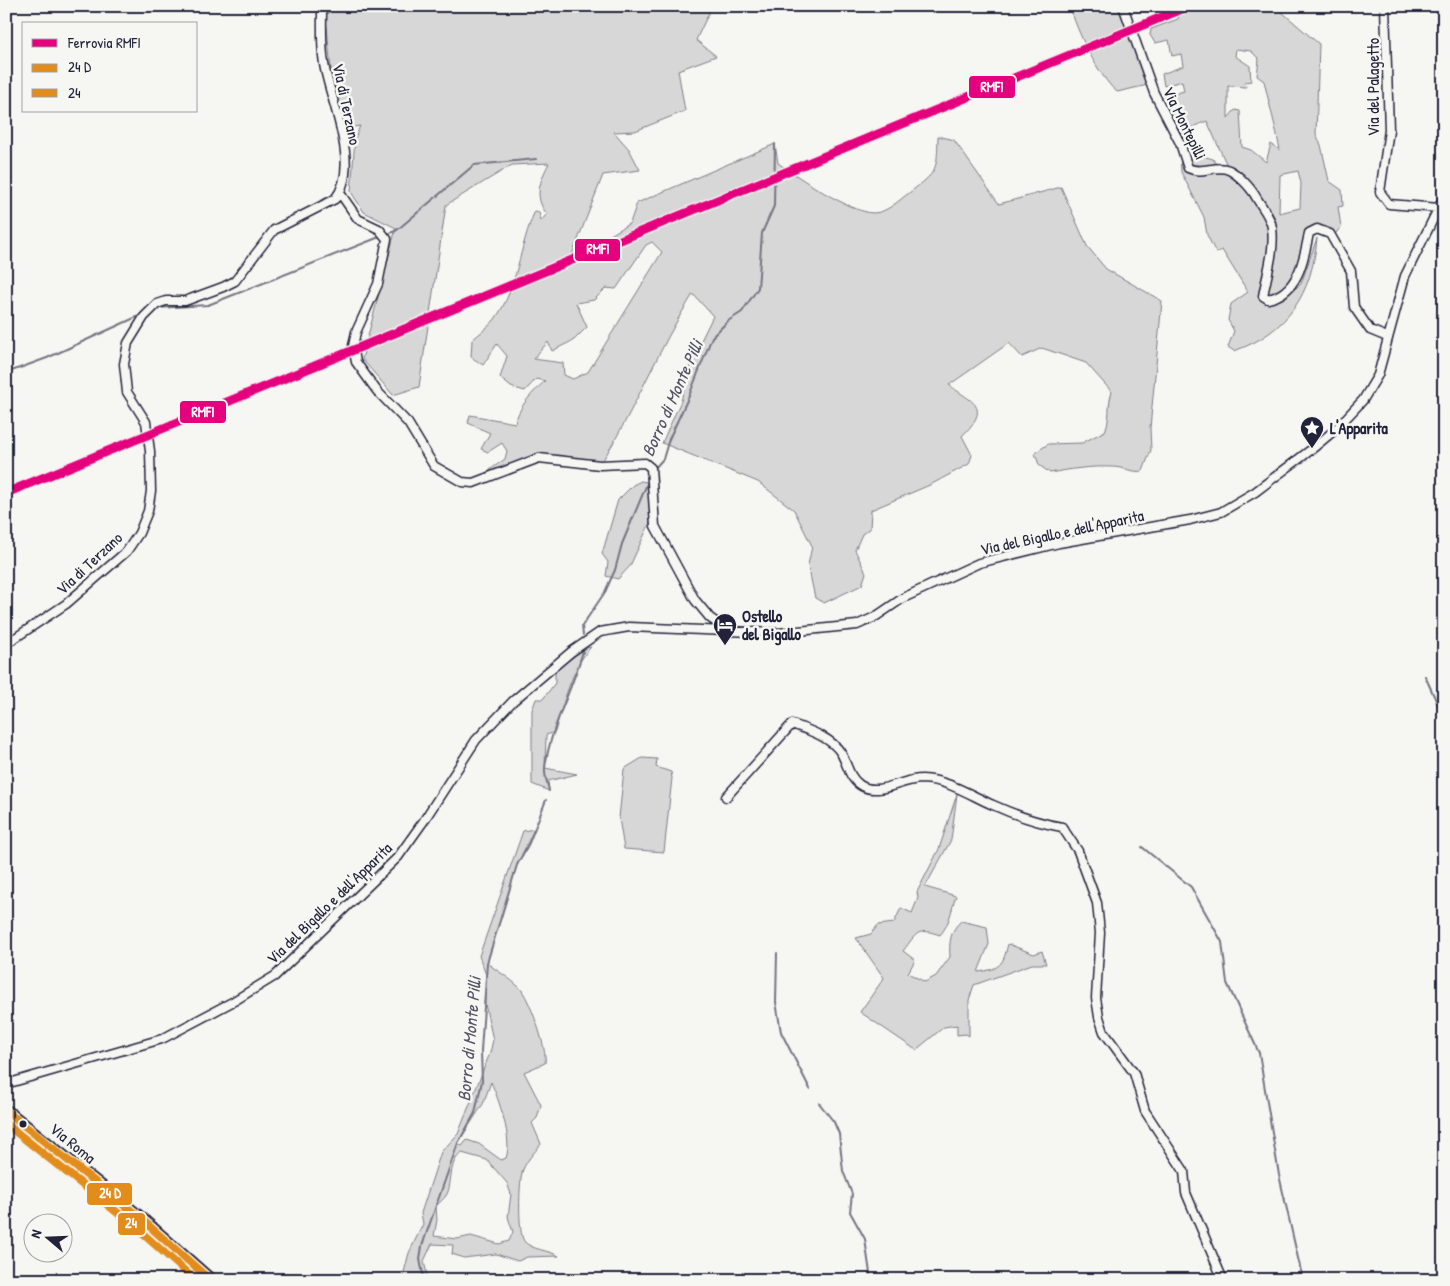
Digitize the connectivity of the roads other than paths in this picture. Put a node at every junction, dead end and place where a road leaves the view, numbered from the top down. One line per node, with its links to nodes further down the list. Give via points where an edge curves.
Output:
1 (322, 6): 4 (street, Via di Terzano, via 324,64 343,142 344,182)
2 (1123, 6): 7 (street, Via Montepilli, via 1154,93 1180,143 1188,168 1195,171 1230,170 1252,190 1272,226 1271,254 1263,296 1274,298 1296,282 1309,232 1317,229 1330,234 1351,271 1354,307 1370,330)
3 (1385, 6): 6 (street, Via del Palagetto, via 1390,130 1380,192 1389,204)
4 (340, 193): 8 (street, via 358,219 379,229 387,239 378,284 356,332 353,346 356,362 377,392 408,423 434,466 462,482 473,483 539,458 600,465 645,462 651,468 655,526 695,600 710,618); 9 (street, Via di Terzano, via 274,230 235,281 185,301 157,304 144,318 128,343 124,364 127,392 146,422 151,458 148,511 128,551 66,604)
5 (1444, 197): 6 (street, Via del Bigallo e dell'Apparita)
6 (1439, 208): 7 (street, Via del Bigallo e dell'Apparita, via 1405,276)
7 (1387, 337): 8 (street, Via del Bigallo e dell'Apparita, via 1378,375 1364,400 1336,429 1296,462 1221,512 1059,543 979,563 903,598 857,625 779,633)
8 (731, 632): 11 (street, Via del Bigallo e dell'Apparita, via 630,627 613,628 588,639 512,701 476,740 398,857 275,976 162,1039)
9 (6, 644)
10 (726, 797): 14 (street, via 792,724 834,745 852,778 868,789 878,790 902,781 923,779 952,785 993,805 1067,831 1097,903 1100,932 1096,998 1104,1032 1134,1073 1145,1111 1184,1171 1186,1193)
11 (6, 1084)
12 (6, 1111): 13 (main road, Via Roma)
13 (210, 1280)
14 (1223, 1280)

